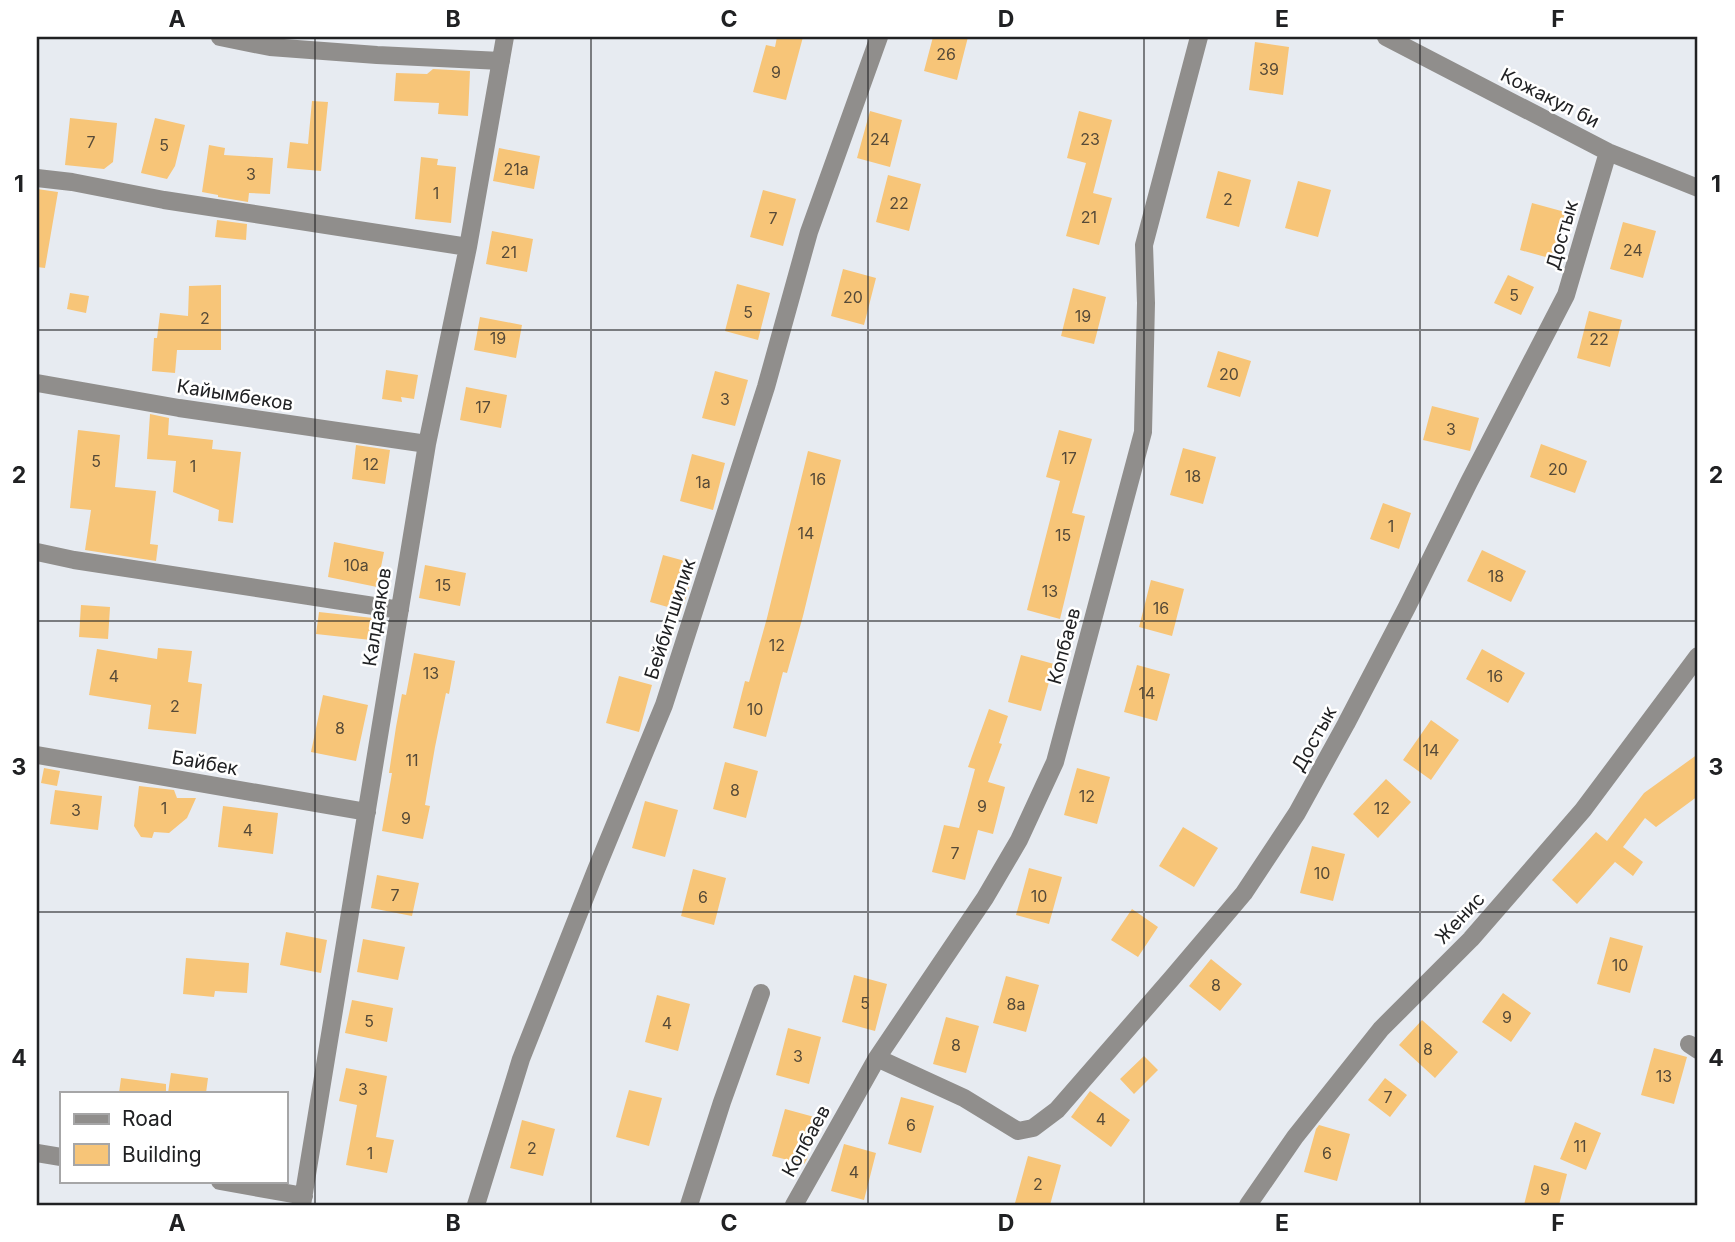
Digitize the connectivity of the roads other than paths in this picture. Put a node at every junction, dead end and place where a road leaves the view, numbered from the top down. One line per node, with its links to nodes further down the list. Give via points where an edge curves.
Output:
1 (220, 37): 6 (street, via 270,47)
2 (505, 37): 6 (street, Калдаяков)
3 (879, 37): 24 (street, Бейбитшилик, via 809,232 766,387 664,705 521,1059)
4 (1199, 37): 19 (street, Копбаев, via 1144,245 1143,432 1055,762 1019,840 985,898)
5 (1386, 37): 7 (street, Кожакул би)
6 (502, 61): 10 (street, Калдаяков)
7 (1608, 152): 9 (street, Кожакул би); 19 (street, Достык, via 1566,295 1346,724 1297,813 1244,892 1057,1110 1033,1128 1018,1131 964,1098)
8 (37, 178): 10 (street)
9 (1698, 188)
10 (468, 247): 12 (street, Калдаяков)
11 (37, 383): 12 (street, Кайымбеков)
12 (427, 444): 14 (street, Калдаяков)
13 (37, 552): 14 (street)
14 (400, 610): 17 (street, Калдаяков)
15 (1698, 656): 27 (street, Женис, via 1583,810 1471,939 1381,1029)
16 (37, 755): 17 (street, Байбек)
17 (367, 812): 23 (street, Калдаяков)
18 (761, 993): 25 (street)
19 (877, 1058): 26 (street, Копбаев)
20 (37, 1153): 21 (street)
21 (60, 1157)
22 (224, 1182): 23 (street)
23 (303, 1201)
24 (476, 1205)
25 (689, 1205)
26 (794, 1205)
27 (1248, 1205)

